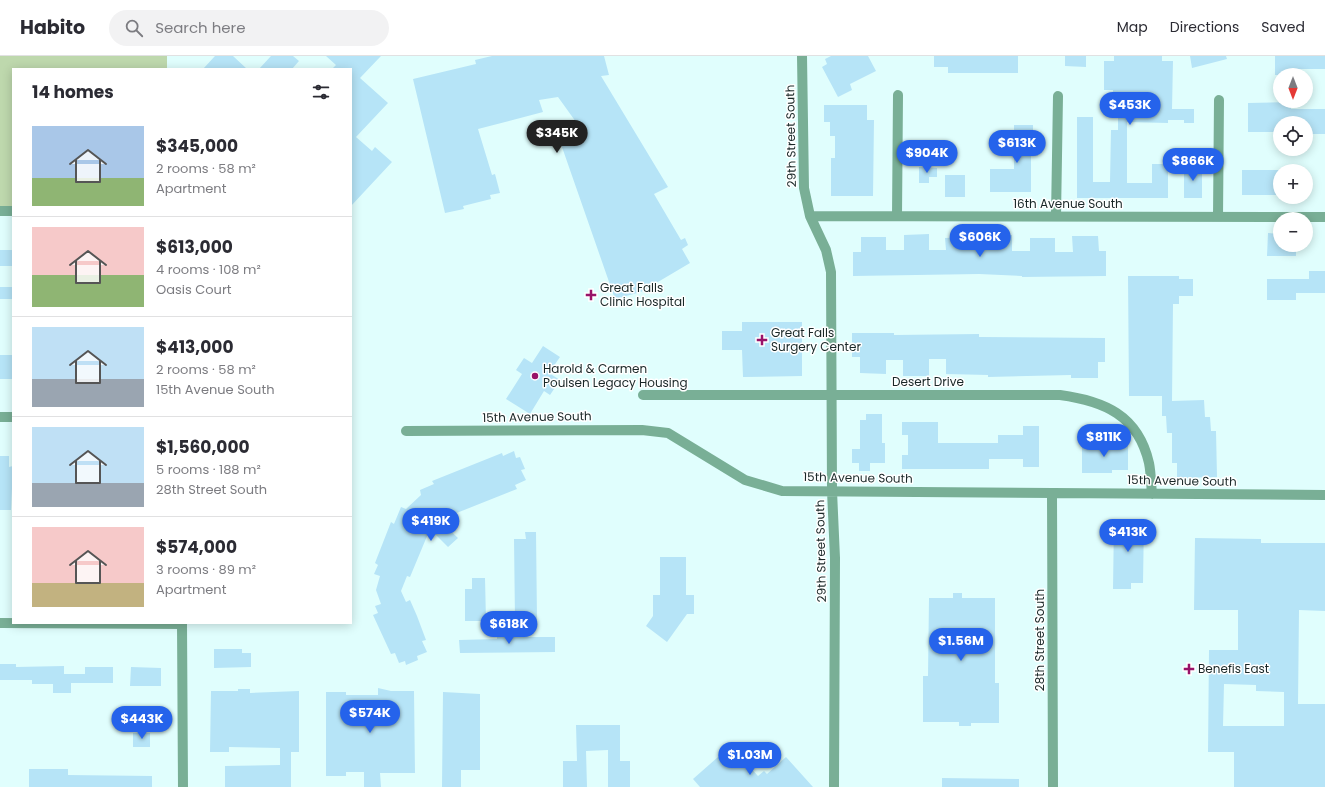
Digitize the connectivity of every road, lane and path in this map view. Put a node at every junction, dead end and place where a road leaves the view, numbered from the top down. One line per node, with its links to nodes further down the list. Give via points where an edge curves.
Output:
1 (802, 56): 7 (street, 29th Street South, via 804,188)
2 (898, 95): 8 (street)
3 (1058, 96): 9 (street)
4 (1218, 100): 10 (street)
5 (0, 211): 6 (street)
6 (12, 211)
7 (810, 216): 8 (street, 16th Avenue South); 12 (street, 29th Street South, via 826,250 830,272)
8 (897, 216): 9 (street, 16th Avenue South)
9 (1056, 216): 10 (street, 16th Avenue South)
10 (1218, 217): 11 (street, 16th Avenue South)
11 (1325, 217)
12 (831, 394): 13 (street, Desert Drive); 17 (street, 29th Street South); 19 (street, Desert Drive, via 1060,395 1086,398 1111,408 1130,424 1141,442 1149,463)
13 (643, 395)
14 (0, 417): 15 (street)
15 (12, 417)
16 (406, 432): 17 (street, 15th Avenue South, via 598,430 668,433 745,480 782,491)
17 (832, 491): 18 (street, 15th Avenue South); 25 (street, 29th Street South, via 835,558)
18 (1052, 493): 19 (street, 15th Avenue South); 26 (street, 28th Street South)
19 (1152, 494): 20 (street, 15th Avenue South)
20 (1325, 495)
21 (0, 623): 22 (street)
22 (12, 623)
23 (182, 624): 24 (street)
24 (182, 787)
25 (834, 787)
26 (1053, 787)

